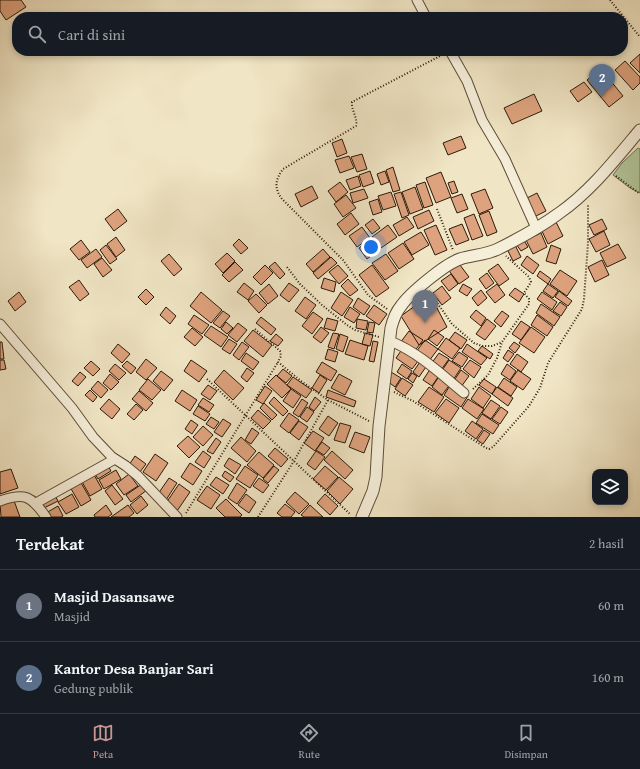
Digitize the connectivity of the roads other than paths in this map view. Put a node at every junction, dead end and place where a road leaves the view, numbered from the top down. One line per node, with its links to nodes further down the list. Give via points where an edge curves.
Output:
1 (416, 0): 2 (street)
2 (423, 12)
3 (453, 56): 5 (street, via 467,81 482,120 505,159)
4 (640, 130): 5 (street, via 584,192 560,213)
5 (536, 228): 7 (street, via 498,249 457,260 424,284 408,297 395,315)
6 (0, 324): 9 (street, via 63,397 93,437)
7 (390, 341): 8 (street, via 420,357); 14 (street, via 379,426 376,477)
8 (464, 392)
9 (115, 459): 11 (street); 13 (street, via 138,476)
10 (0, 501): 11 (street, via 22,496)
11 (36, 503): 12 (street)
12 (46, 517)
13 (177, 517)
14 (362, 517)

